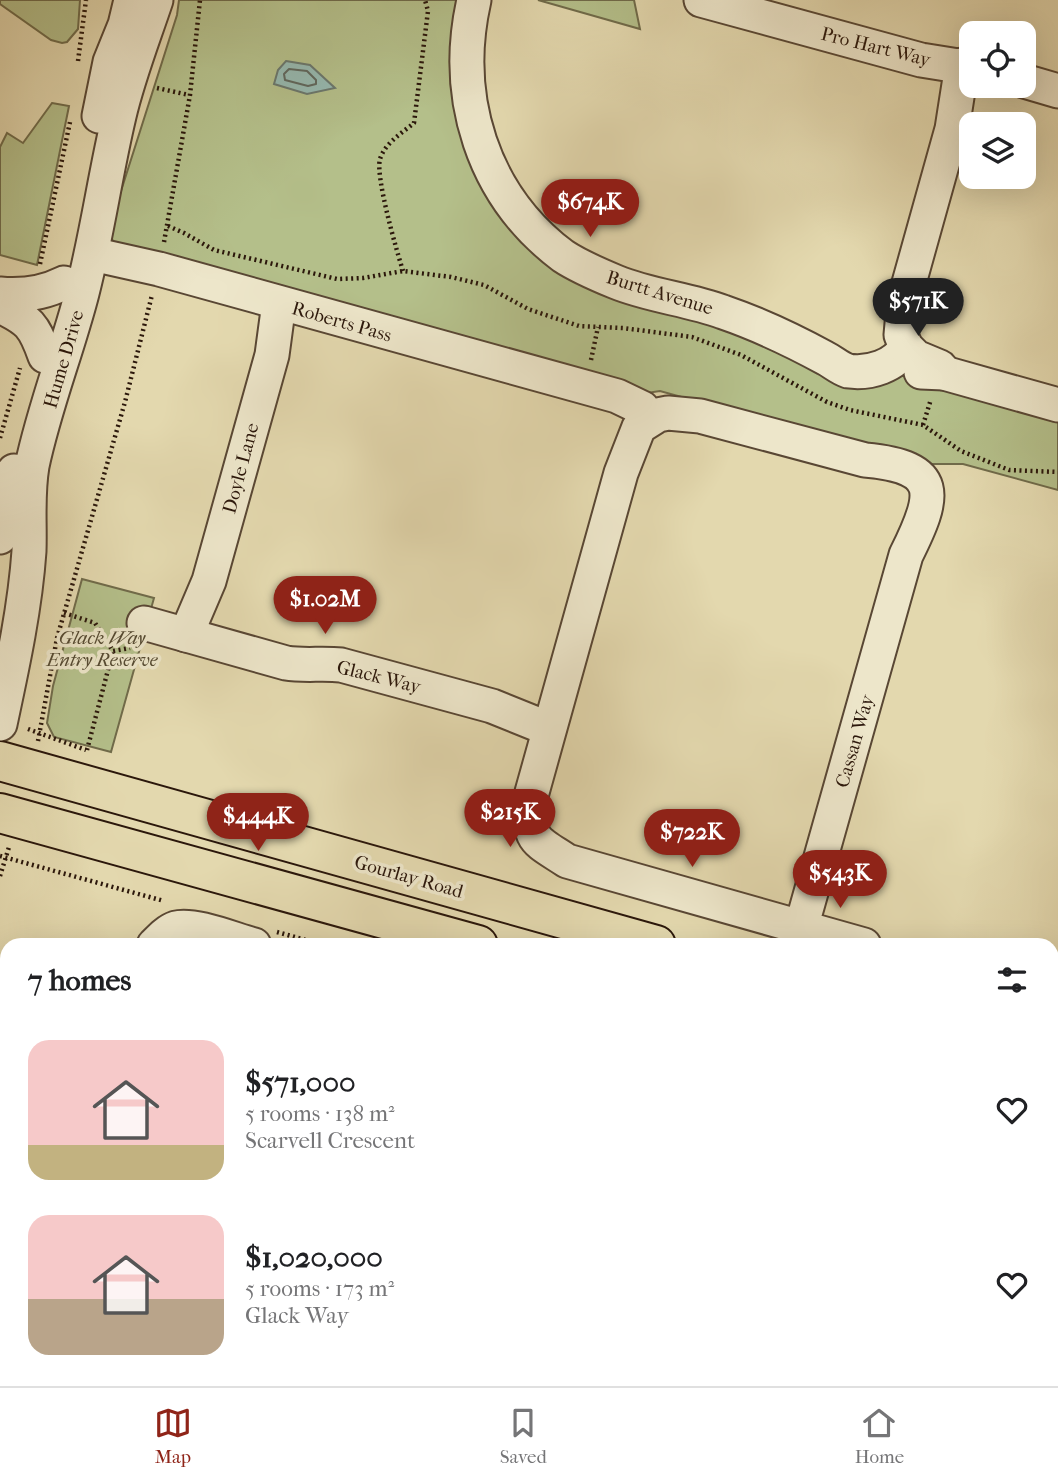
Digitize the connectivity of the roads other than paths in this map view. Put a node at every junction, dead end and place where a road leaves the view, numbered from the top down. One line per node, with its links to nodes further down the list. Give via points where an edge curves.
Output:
1 (131, 0): 10 (street, Hume Drive, via 106,77 80,213)
2 (156, 0): 9 (street, Hume Drive, via 119,117)
3 (474, 0): 14 (street, Burtt Avenue, via 466,73 473,125 515,208 565,257 617,282 720,310 828,359)
4 (701, 0): 5 (street, Pro Hart Way)
5 (959, 70)
6 (1036, 85): 7 (street)
7 (1058, 91)
8 (961, 98): 14 (street, via 904,301)
9 (92, 254): 12 (street, Roberts Pass); 22 (street, Hume Drive, via 32,468 29,551)
10 (51, 288): 11 (street); 15 (street, Hume Drive)
11 (0, 294)
12 (286, 305): 17 (street, Roberts Pass, via 591,391); 20 (street, Doyle Lane)
13 (0, 306): 15 (street, via 31,324)
14 (899, 351): 16 (street, via 940,367 944,373)
15 (45, 356): 18 (street, Hume Drive)
16 (1058, 405)
17 (641, 415): 21 (street, via 626,433 621,473); 25 (street, Cassan Way, via 700,416 865,460 906,489 911,505 906,555)
18 (0, 537)
19 (141, 635): 20 (street, Glack Way)
20 (194, 637): 21 (street, Glack Way, via 286,663 341,665)
21 (551, 722): 25 (street, via 531,796 531,828 545,849 567,861)
22 (0, 724)
23 (0, 761): 29 (main road, Gourlay Road)
24 (0, 813): 28 (main road)
25 (802, 928): 30 (street)
26 (161, 938): 27 (street, via 177,928 194,928)
27 (229, 938)
28 (453, 938)
29 (631, 938)
30 (838, 938)

